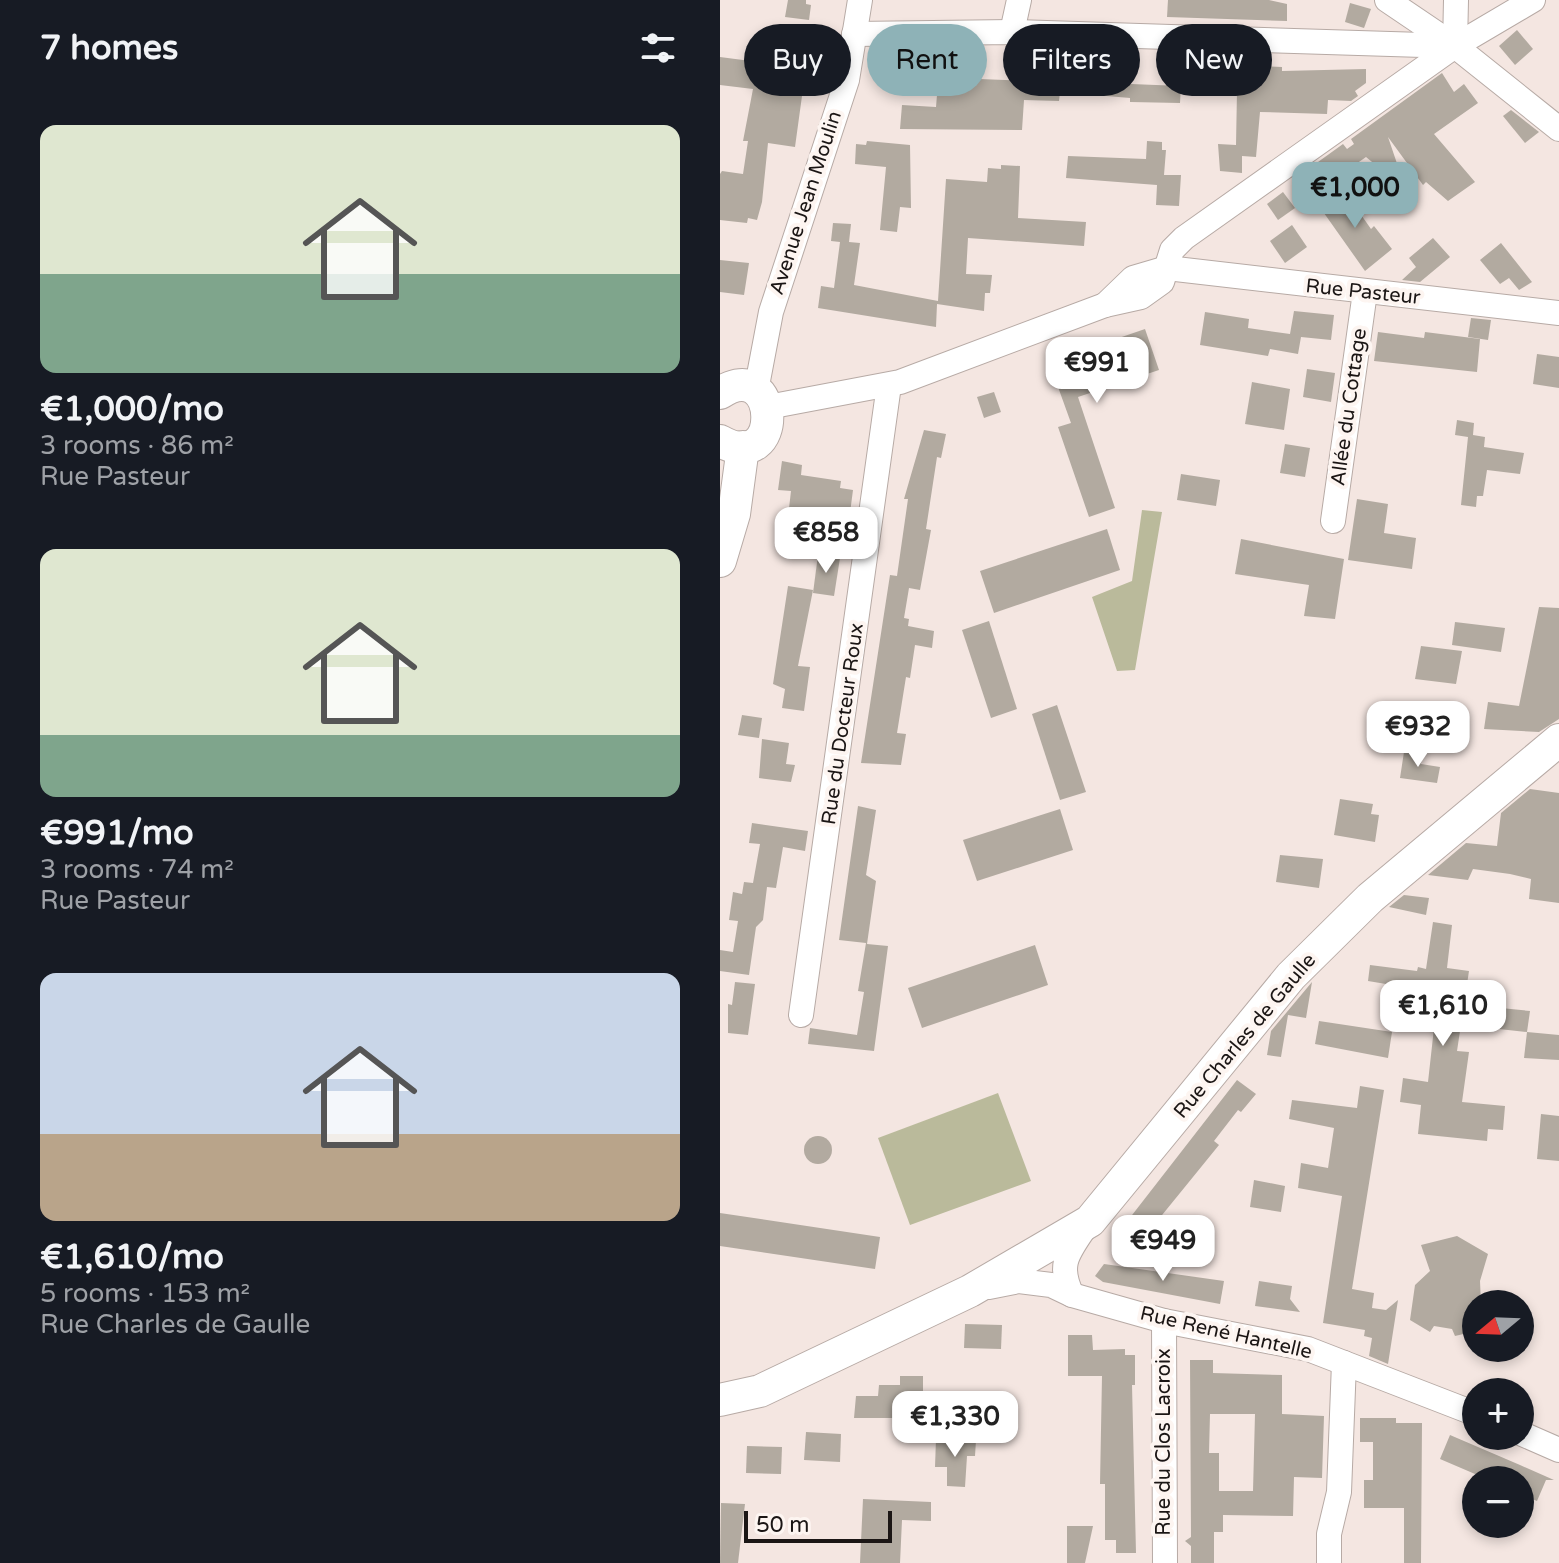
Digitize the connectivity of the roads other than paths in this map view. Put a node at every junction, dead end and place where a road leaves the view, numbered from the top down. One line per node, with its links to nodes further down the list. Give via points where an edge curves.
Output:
1 (860, 0): 8 (street, Avenue Jean Moulin)
2 (1019, 0): 6 (street)
3 (1387, 0): 10 (street)
4 (1456, 0): 10 (street)
5 (1533, 0): 10 (street)
6 (1014, 24)
7 (1003, 32): 8 (street)
8 (854, 34): 16 (street, Avenue Jean Moulin, via 847,80)
9 (1140, 36): 10 (street)
10 (1455, 46): 11 (street); 12 (street, via 1184,238 1172,250)
11 (1559, 129)
12 (1167, 268): 13 (street, Rue Pasteur); 15 (street, Rue Pasteur, via 1105,305)
13 (1365, 292): 14 (street, Rue Pasteur); 19 (street, Allée du Cottage)
14 (1559, 313)
15 (889, 385): 16 (street, Rue Pasteur); 22 (street, Rue du Docteur Roux)
16 (744, 395): 17 (street, via 767,428 753,444)
17 (728, 448): 18 (street); 20 (street, via 734,514)
18 (720, 514)
19 (1333, 521)
20 (720, 561)
21 (1559, 740): 23 (street, Rue Charles de Gaulle, via 1370,898 1291,976)
22 (801, 1015)
23 (1090, 1221): 24 (street, Rue Charles de Gaulle); 25 (street, Rue Charles de Gaulle, via 1067,1253 1063,1277)
24 (970, 1291): 25 (street, Rue René Hantelle, via 1019,1281 1051,1285); 28 (street, Rue Charles de Gaulle, via 760,1391)
25 (1072, 1295): 26 (street, Rue René Hantelle)
26 (1164, 1321): 27 (street, Rue René Hantelle, via 1308,1349); 32 (street, Rue du Clos Lacroix)
27 (1344, 1363): 29 (street, Rue René Hantelle); 33 (street, via 1339,1492 1329,1534)
28 (720, 1400)
29 (1462, 1409)
30 (1534, 1439): 31 (street)
31 (1559, 1450)
32 (1165, 1563)
33 (1329, 1563)

